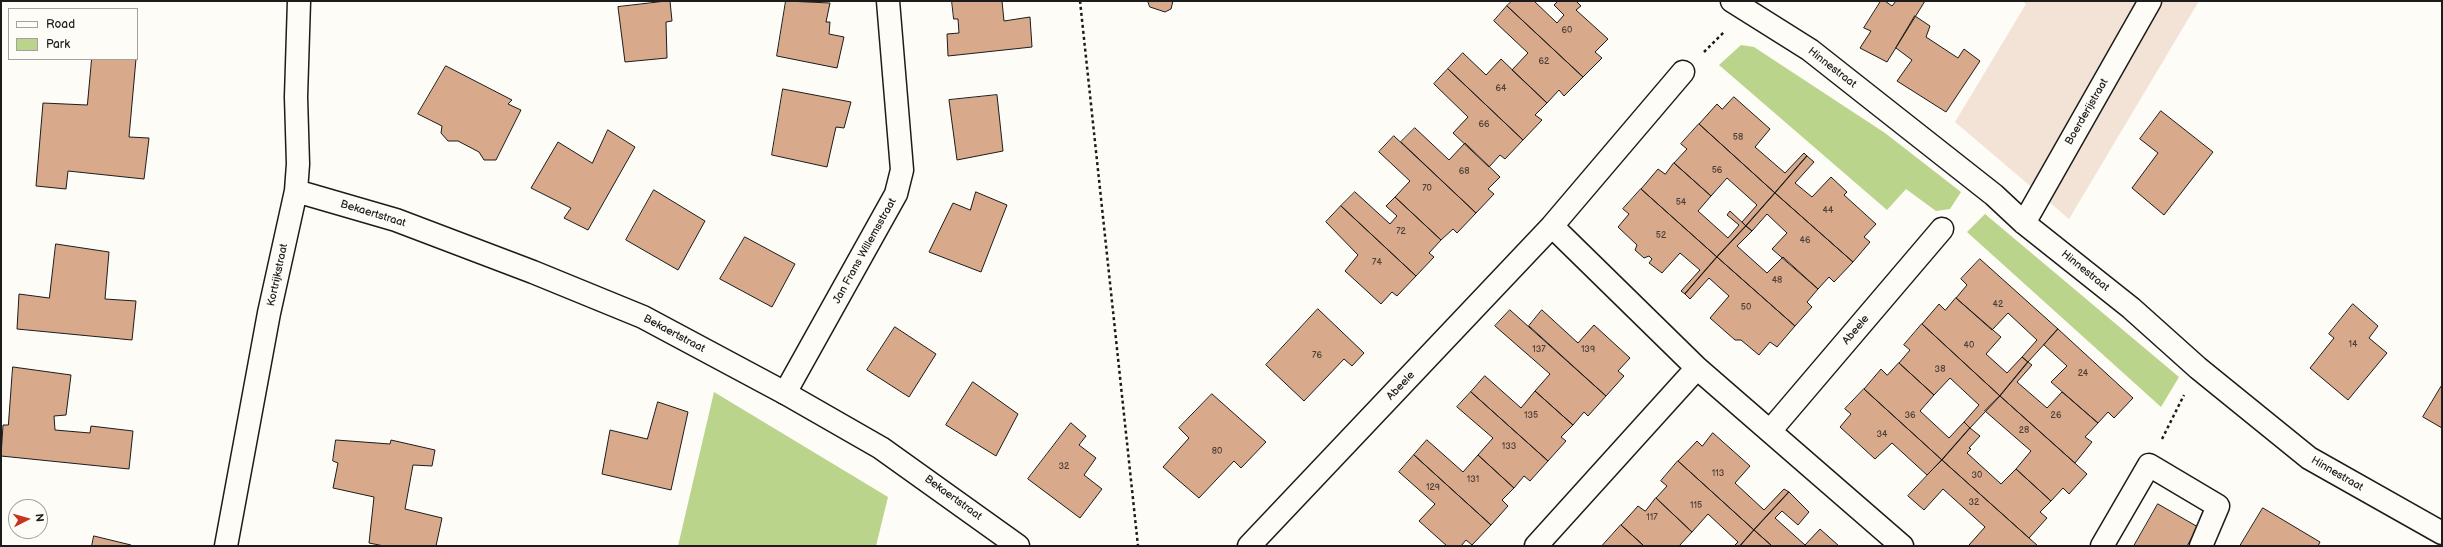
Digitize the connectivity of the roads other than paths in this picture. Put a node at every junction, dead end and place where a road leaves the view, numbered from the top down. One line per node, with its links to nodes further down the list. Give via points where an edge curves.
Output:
1 (300, 1): 6 (street, Kortrijkstraat)
2 (888, 1): 11 (street, Jan Frans Willemsstraat, via 902,170 896,194)
3 (2150, 1): 7 (street, Boerderijstraat)
4 (1739, 5): 7 (street, Hinnestraat, via 1810,50 1994,195)
5 (1683, 72): 8 (street, Abeele)
6 (296, 191): 11 (street, Bekaertstraat, via 396,220 643,317); 14 (street, Kortrijkstraat, via 269,313)
7 (2024, 223): 13 (street, Hinnestraat, via 2131,308 2198,368 2309,458)
8 (1552, 226): 10 (street); 16 (street, Abeele)
9 (1942, 229): 12 (street, Abeele)
10 (1697, 368): 12 (street); 17 (street)
11 (785, 393): 15 (street, Bekaertstraat, via 881,448)
12 (1770, 431): 18 (street)
13 (2442, 533)
14 (226, 546)
15 (1018, 546)
16 (1249, 546)
17 (1536, 546)
18 (1902, 546)
19 (2102, 546): 20 (street, via 2149,465 2218,506)
20 (2201, 546)

